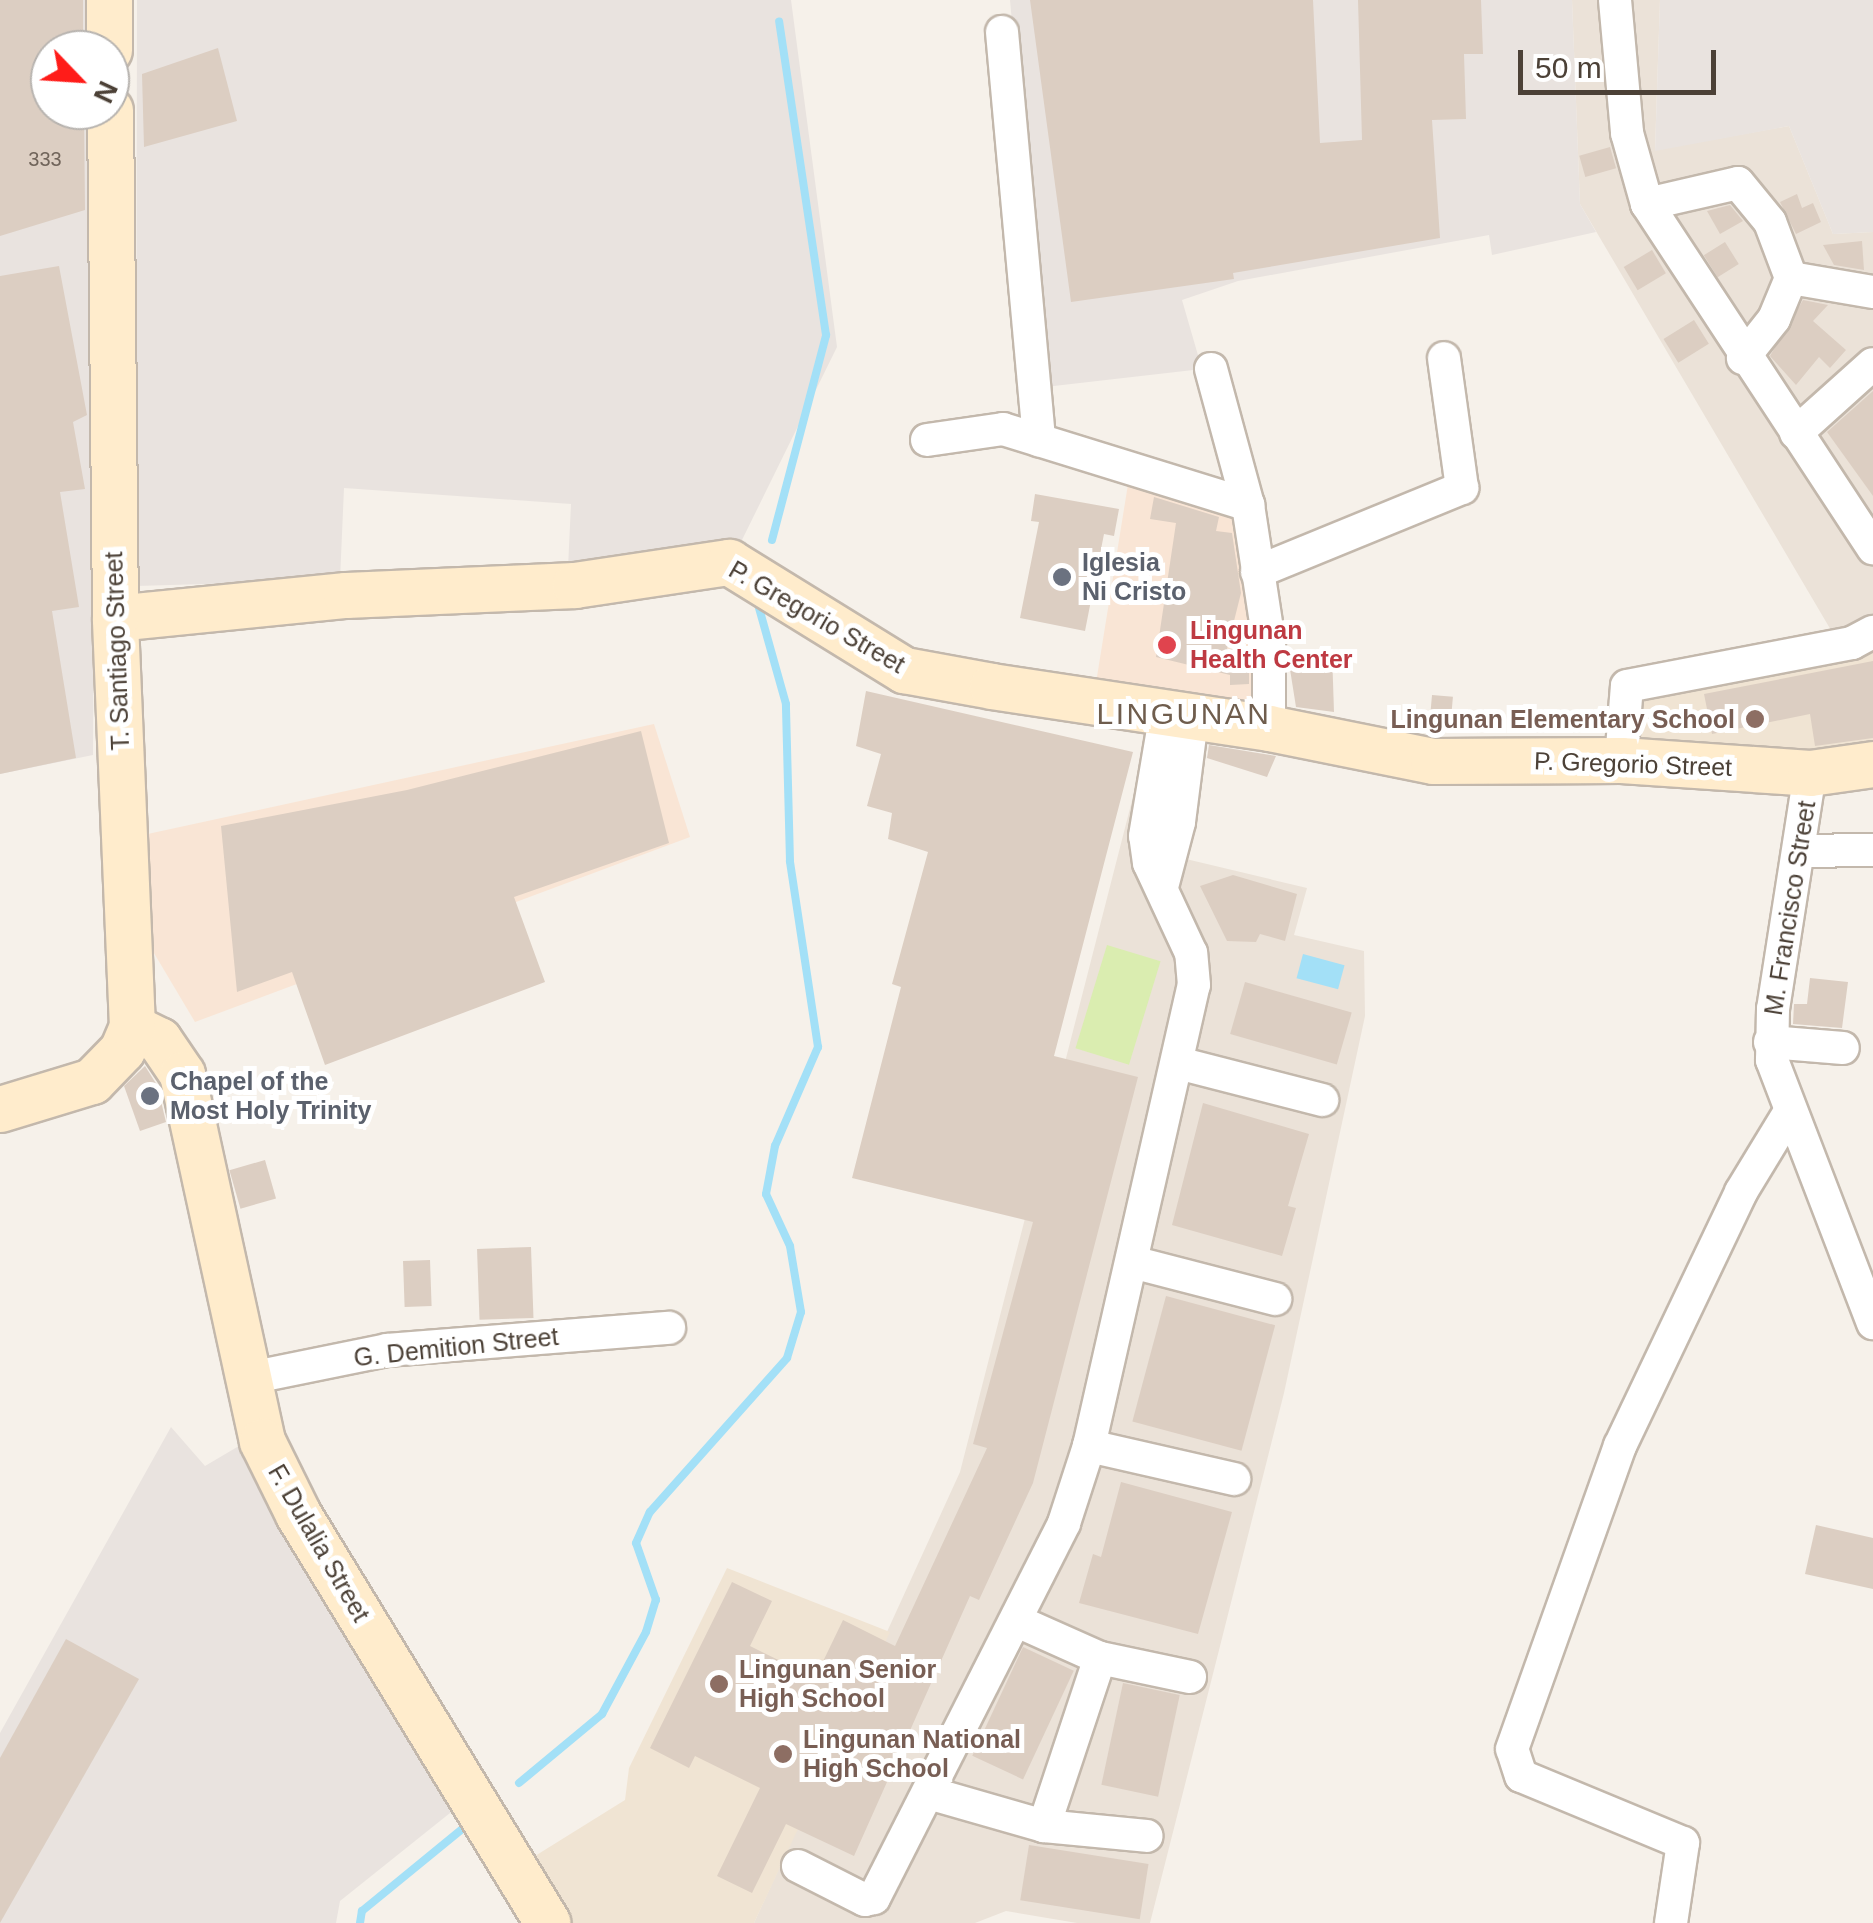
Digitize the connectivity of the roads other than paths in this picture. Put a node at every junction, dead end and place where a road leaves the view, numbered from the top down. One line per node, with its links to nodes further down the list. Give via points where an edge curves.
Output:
1 (108, 0): 3 (street)
2 (1615, 0): 6 (street, via 1627,134)
3 (109, 30)
4 (1002, 32): 15 (street)
5 (110, 130): 19 (street, T. Santiago Street)
6 (1647, 204): 7 (street, via 1721,186 1748,188 1770,222); 10 (street)
7 (1791, 278): 8 (street); 10 (street, via 1774,319)
8 (1873, 292)
9 (1444, 358): 18 (street, via 1462,488)
10 (1743, 358): 13 (street)
11 (1873, 364): 13 (street)
12 (1210, 369): 16 (street)
13 (1796, 433): 17 (street)
14 (927, 440): 15 (street, via 1002,429)
15 (1039, 440): 16 (street)
16 (1248, 505): 18 (street)
17 (1873, 548)
18 (1257, 572): 22 (street, via 1268,643)
19 (115, 618): 21 (street, P. Gregorio Street, via 346,595 575,584 729,562 904,670); 28 (street, T. Santiago Street)
20 (1873, 632): 23 (street, via 1852,643 1627,686)
21 (1179, 716): 22 (street, P. Gregorio Street); 31 (street, via 1162,888 1192,952 1194,985)
22 (1269, 728): 23 (street, P. Gregorio Street, via 1433,761)
23 (1621, 760): 25 (street, P. Gregorio Street)
24 (1873, 764): 25 (street, P. Gregorio Street)
25 (1810, 773): 26 (street, M. Francisco Street)
26 (1798, 850): 27 (street); 29 (street, M. Francisco Street)
27 (1873, 850)
28 (132, 1028): 33 (street, via 122,1050 92,1081); 39 (street, F. Dulalia Street, via 159,1040 182,1074)
29 (1770, 1042): 30 (street); 34 (street, M. Francisco Street)
30 (1843, 1048)
31 (1178, 1062): 32 (street); 35 (street)
32 (1322, 1100)
33 (0, 1109)
34 (1790, 1113): 37 (street, M. Francisco Street); 50 (street, via 1741,1192 1620,1446 1512,1749 1521,1776 1683,1842)
35 (1132, 1262): 36 (street); 40 (street)
36 (1276, 1299)
37 (1873, 1323)
38 (669, 1328): 39 (street, G. Demition Street, via 387,1350)
39 (245, 1379): 49 (street, F. Dulalia Street, via 262,1441 298,1514)
40 (1088, 1446): 41 (street); 42 (street, via 1064,1523)
41 (1234, 1479)
42 (1017, 1620): 43 (street); 45 (street)
43 (1100, 1658): 44 (street); 46 (street)
44 (1190, 1678)
45 (928, 1793): 46 (street); 48 (street, via 874,1898 865,1900)
46 (1044, 1826): 47 (street)
47 (1147, 1836)
48 (798, 1866)
49 (548, 1923)
50 (1671, 1923)

